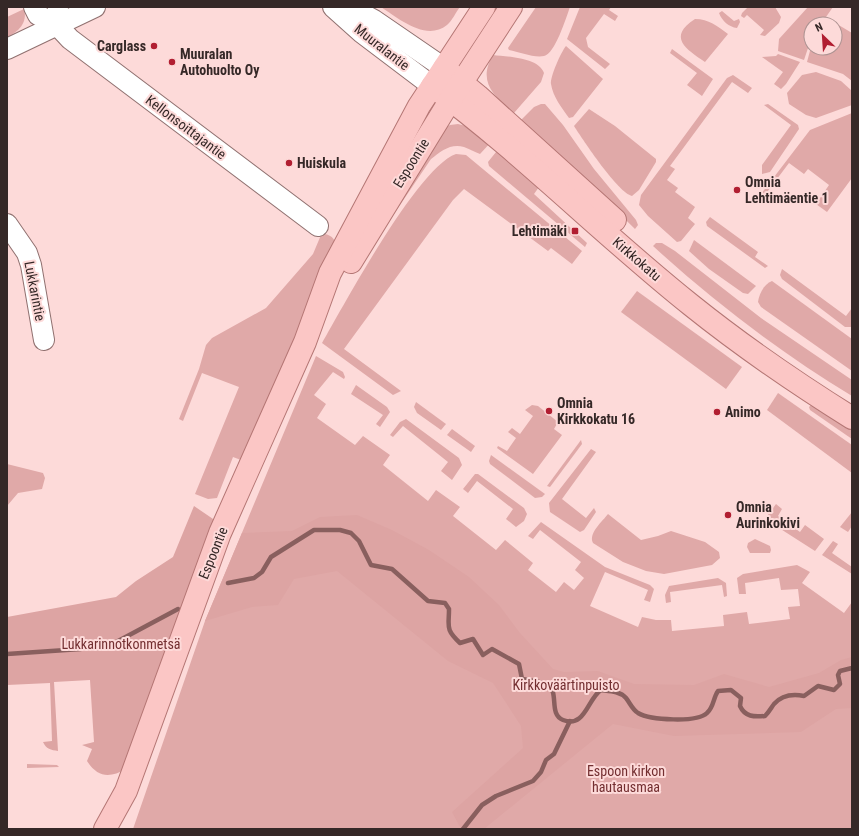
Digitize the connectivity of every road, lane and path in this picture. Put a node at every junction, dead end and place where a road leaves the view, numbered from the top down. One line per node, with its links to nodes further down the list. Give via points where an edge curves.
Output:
1 (34, 7): 7 (street, Kellonsoittajantie, via 38,15)
2 (95, 7): 7 (street)
3 (334, 7): 9 (street, Muuralantie, via 362,33)
4 (350, 7): 9 (street, Muuralantie, via 374,20)
5 (484, 7): 9 (main road, Espoontie)
6 (511, 7): 10 (main road, Espoontie)
7 (58, 16): 8 (street); 12 (street, Kellonsoittajantie, via 70,39)
8 (7, 49)
9 (438, 77): 10 (main road, Kirkkokatu); 13 (main road, Espoontie, via 345,243 330,274)
10 (456, 91): 13 (main road, Espoontie); 15 (main road, Kirkkokatu, via 699,293 795,365); 16 (main road, Kirkkokatu, via 516,153 690,305 787,377)
11 (7, 224): 14 (street, Lukkarintie, via 27,253 31,265)
12 (318, 226)
13 (314, 321): 17 (main road, Espoontie, via 220,533)
14 (44, 340)
15 (852, 402)
16 (852, 418)
17 (126, 791): 18 (main road, Espoontie); 19 (main road, Espoontie)
18 (105, 829)
19 (120, 829)

